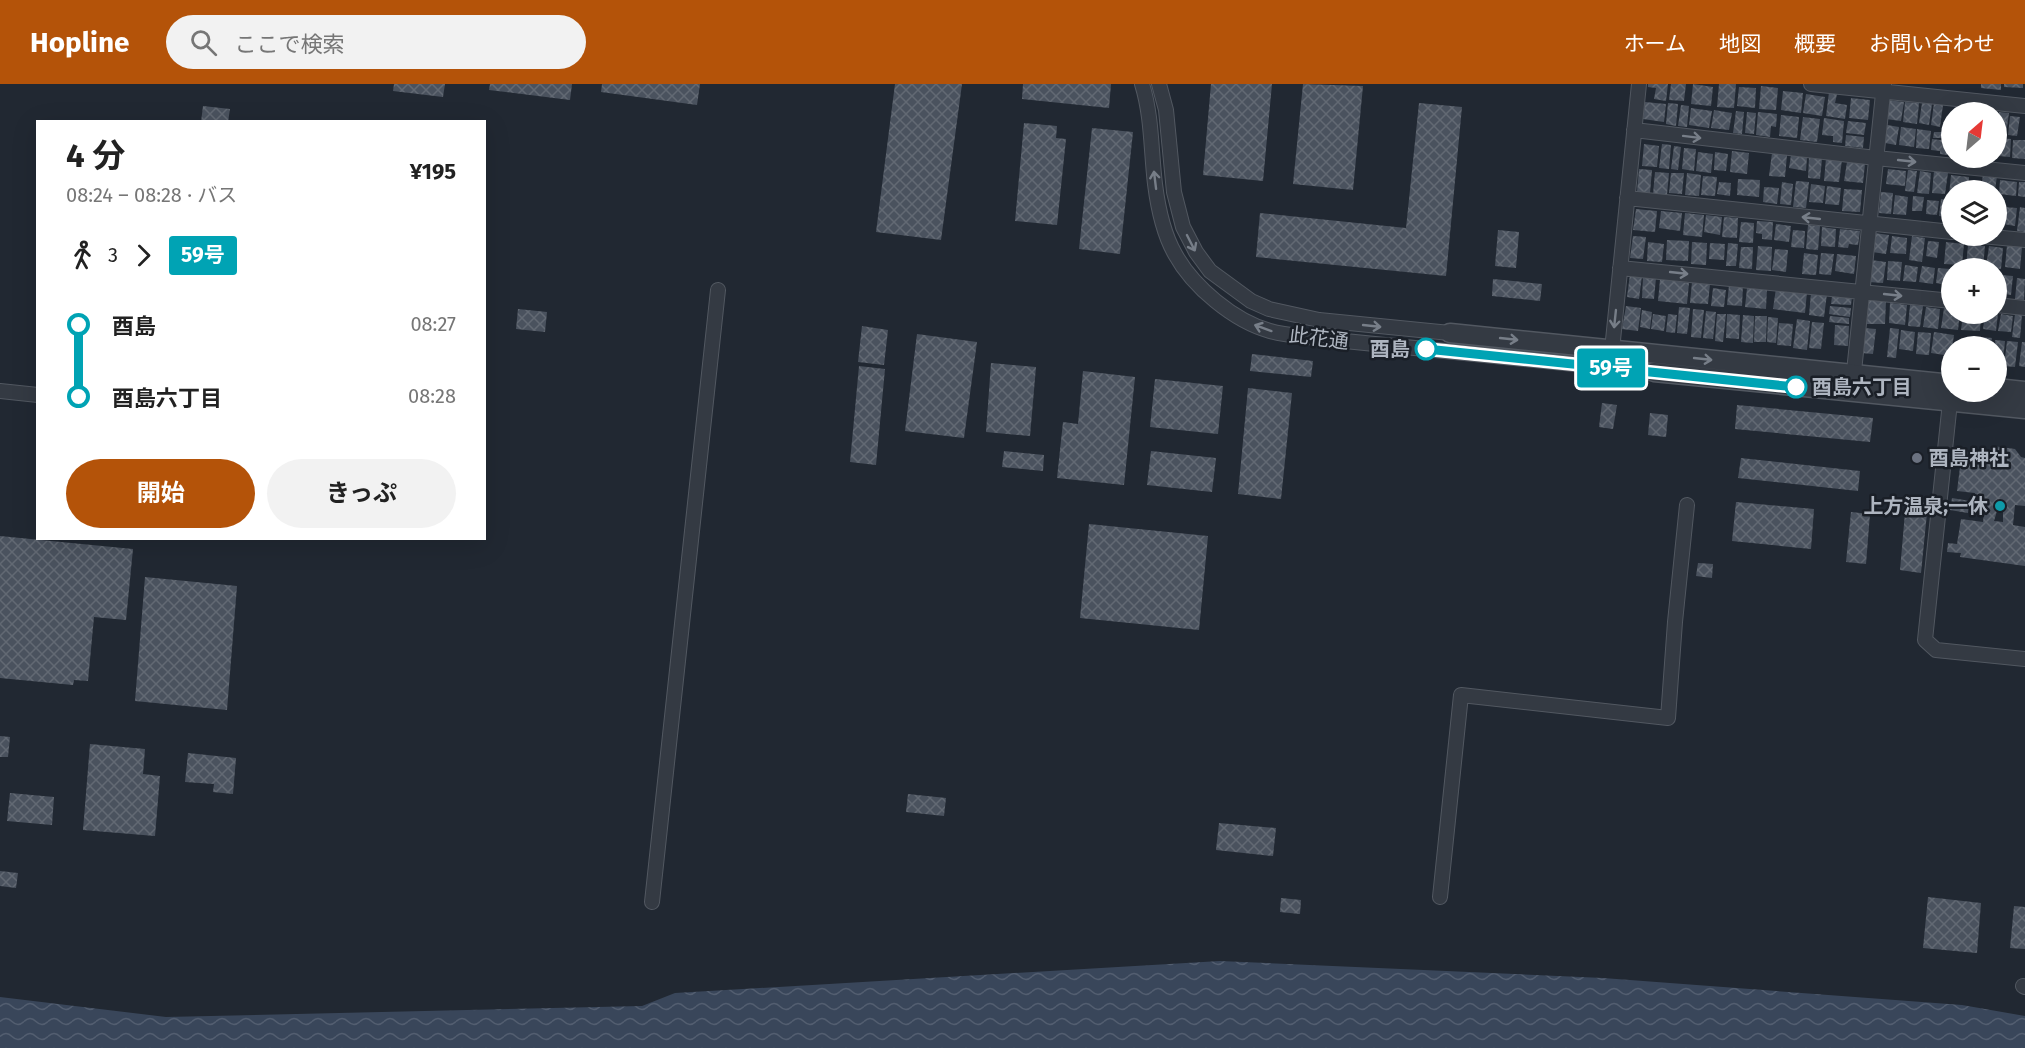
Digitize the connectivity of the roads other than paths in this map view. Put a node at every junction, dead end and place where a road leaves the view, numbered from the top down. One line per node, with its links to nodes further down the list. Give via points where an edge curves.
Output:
1 (1142, 84): 23 (street, 此花通, one-way to 1, via 1315,338 1270,331 1233,316 1175,255 1162,224 1149,109)
2 (1159, 84): 21 (street, 此花通, one-way to 21, via 1183,228 1210,272 1251,301 1277,311 1319,320)
3 (1639, 84): 7 (street)
4 (1811, 84): 5 (street)
5 (1883, 88): 6 (street); 8 (street)
6 (2025, 106)
7 (1634, 130): 8 (street, one-way to 8); 10 (street)
8 (1876, 158): 9 (street, one-way to 9); 11 (street)
9 (2025, 173)
10 (1627, 198): 11 (street, one-way to 10); 15 (street)
11 (1869, 224): 12 (street); 17 (street)
12 (1941, 231)
13 (2007, 238): 14 (street)
14 (2025, 240)
15 (1620, 267): 17 (street, one-way to 17); 22 (street, one-way to 22)
16 (718, 290): 36 (street)
17 (1861, 292): 18 (street, one-way to 18); 24 (street)
18 (1941, 300)
19 (2007, 306): 20 (street)
20 (2025, 308)
21 (1450, 333): 22 (street, 此花通, one-way to 22)
22 (1612, 350): 24 (street, 此花通, one-way to 24)
23 (1654, 372): 24 (street, 此花通)
24 (1853, 383): 28 (street, 此花通)
25 (2007, 389): 27 (street)
26 (0, 391): 29 (street)
27 (2025, 391)
28 (1941, 392)
29 (36, 395)
30 (1950, 402): 34 (street, via 1925,640 1936,650)
31 (1993, 402): 32 (street, 此花通)
32 (2025, 409)
33 (1687, 505): 35 (street, via 1668,718 1461,695)
34 (2025, 659)
35 (1440, 897)
36 (652, 902)

